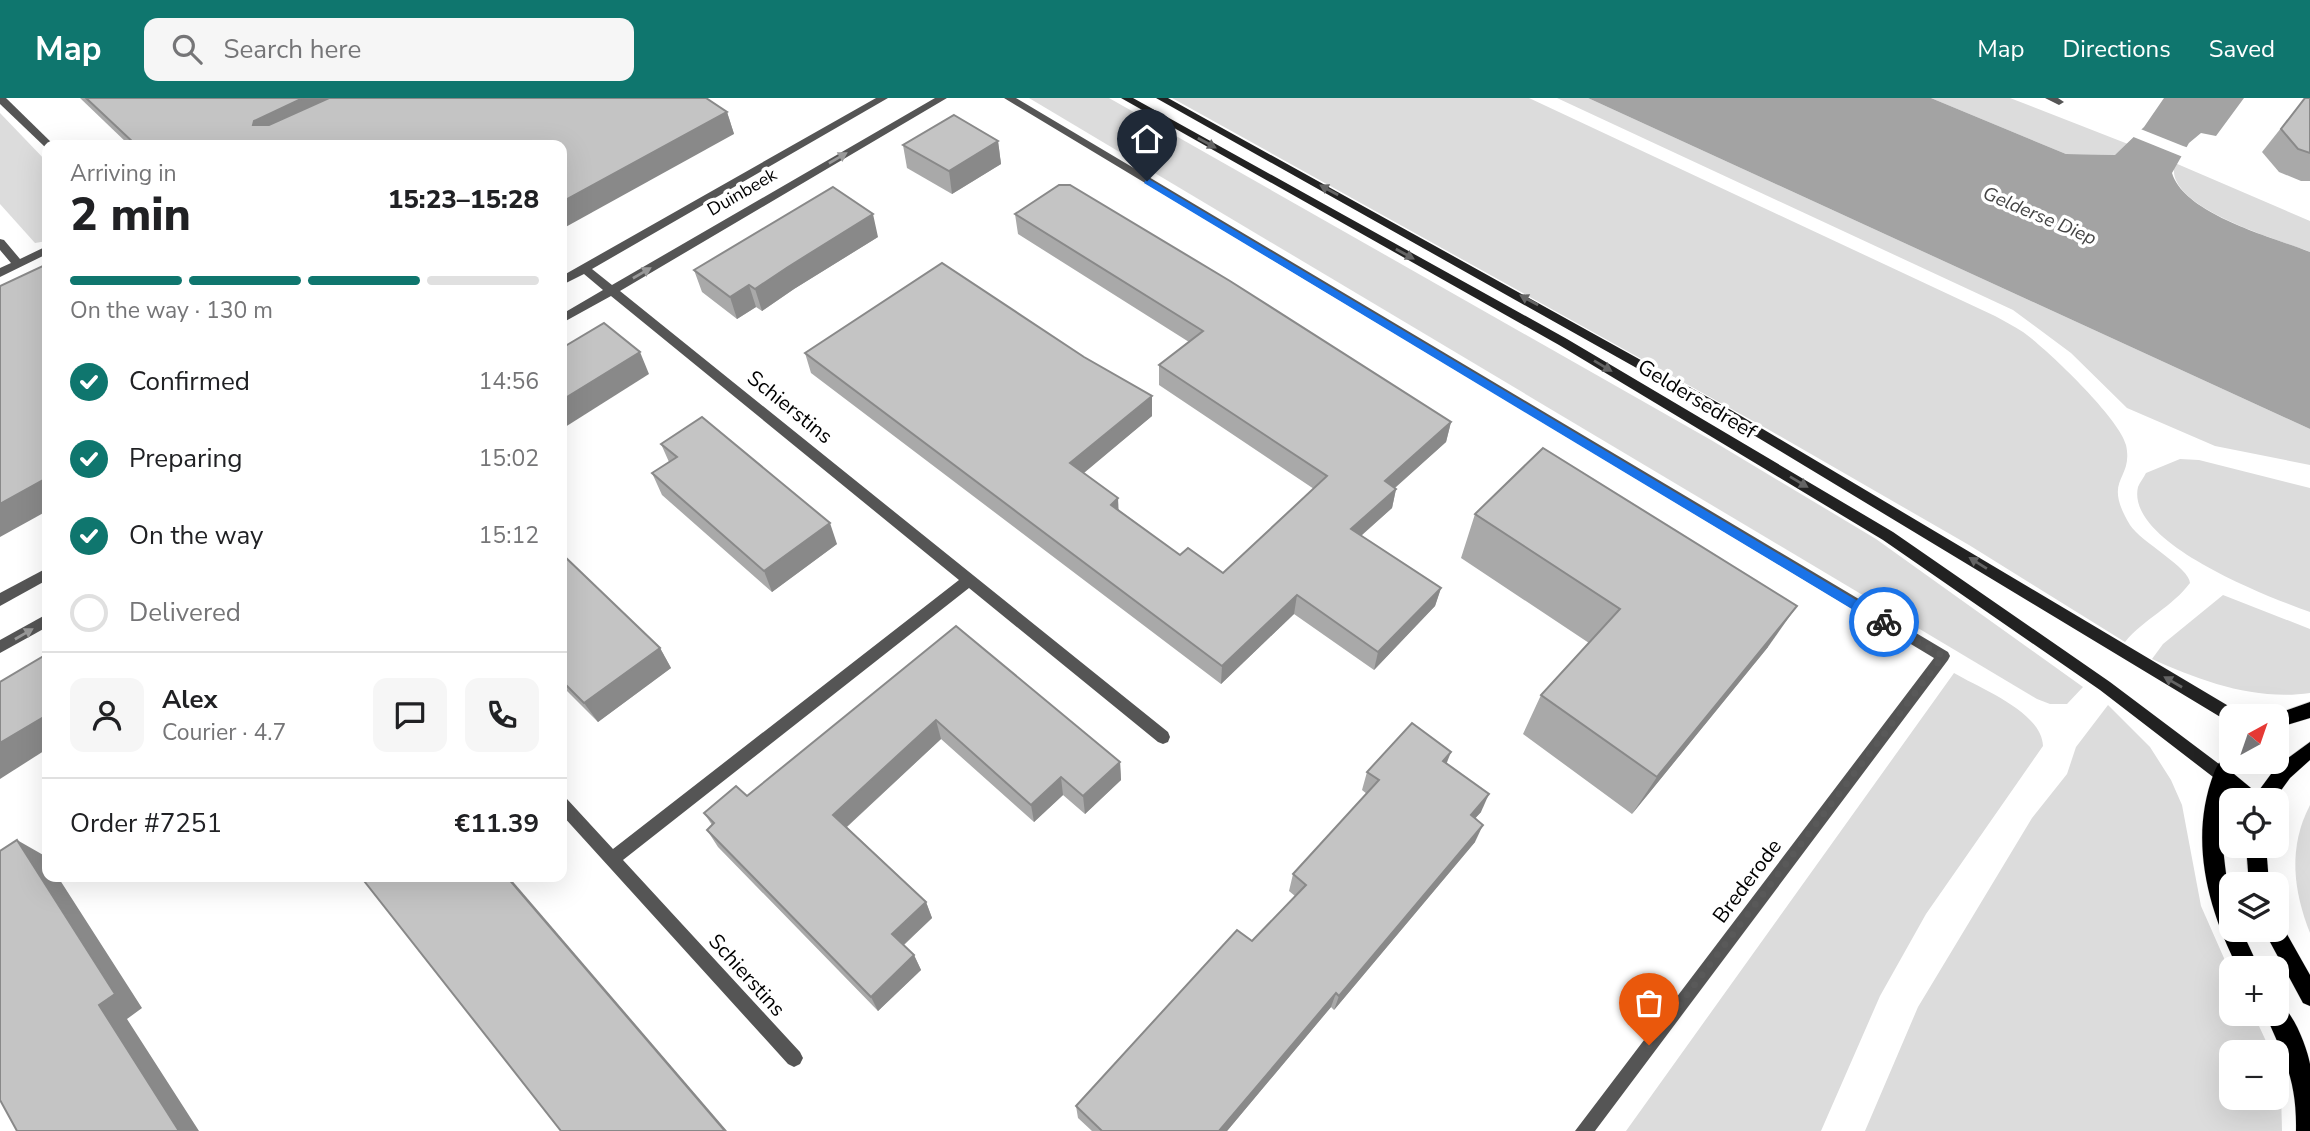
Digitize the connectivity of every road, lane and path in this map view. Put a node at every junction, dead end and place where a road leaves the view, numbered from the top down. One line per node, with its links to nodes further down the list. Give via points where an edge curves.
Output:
1 (1, 98): 7 (street)
2 (883, 98): 11 (street, Duinbeek)
3 (942, 98): 14 (street, Duinbeek, one-way to 3)
4 (1009, 98): 36 (street, Brederode, via 1943,656)
5 (1126, 98): 26 (main road, Geldersedreef, one-way to 26, via 1563,342 1888,536)
6 (1161, 98): 21 (main road, Geldersedreef, one-way to 6, via 1579,327)
7 (43, 140)
8 (0, 243): 10 (street)
9 (42, 253): 10 (street)
10 (19, 265): 12 (street)
11 (584, 268): 13 (street, Duinbeek); 14 (street, Schierstins)
12 (0, 273)
13 (567, 278)
14 (612, 290): 15 (street, Duinbeek); 17 (street, Schierstins)
15 (567, 317)
16 (42, 576): 18 (street)
17 (970, 579): 24 (street, Schierstins); 30 (street)
18 (0, 600)
19 (42, 623): 20 (street, one-way to 19)
20 (0, 648)
21 (2219, 709)
22 (2310, 710): 23 (main road)
23 (2289, 716)
24 (1163, 737)
25 (2310, 750): 28 (main road)
26 (2219, 762)
27 (2225, 774): 32 (main road, via 2212,816 2212,856 2220,900)
28 (2269, 788)
29 (567, 810): 30 (street, Schierstins)
30 (612, 859): 35 (street, Schierstins)
31 (2280, 942): 33 (main road)
32 (2242, 956)
33 (2310, 996)
34 (2282, 1026): 37 (main road, via 2300,1063 2308,1096)
35 (794, 1058)
36 (1584, 1131)
37 (2307, 1131)

